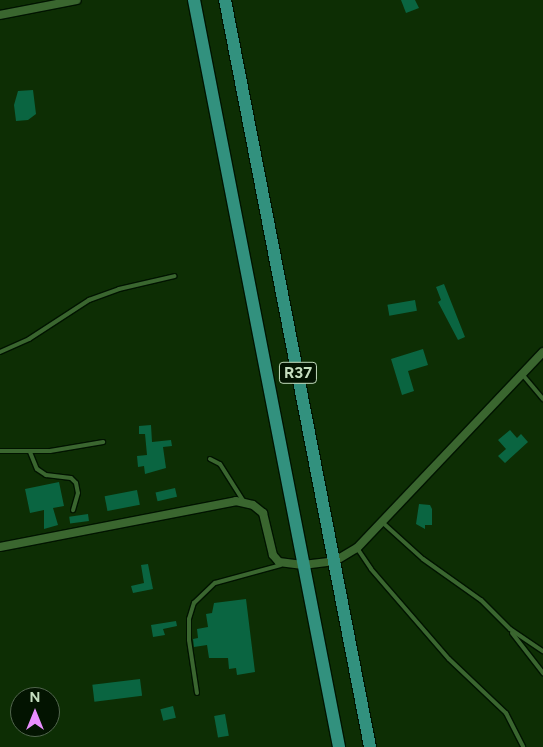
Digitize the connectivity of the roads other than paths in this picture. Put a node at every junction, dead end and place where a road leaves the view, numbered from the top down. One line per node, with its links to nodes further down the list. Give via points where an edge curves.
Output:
1 (77, 0): 4 (street)
2 (194, 0): 21 (main road, R37)
3 (225, 0): 19 (main road, R37)
4 (0, 15)
5 (175, 276): 6 (lane, via 119,289 89,300 29,338)
6 (0, 352)
7 (543, 352): 8 (street)
8 (522, 374): 9 (lane); 16 (street)
9 (543, 399)
10 (103, 442): 12 (lane)
11 (0, 451): 12 (lane)
12 (30, 452): 15 (lane, via 37,469 46,475 70,478 76,484 78,493)
13 (210, 459): 14 (lane, via 220,464)
14 (244, 502): 17 (street); 20 (street, via 263,513 273,555)
15 (73, 510)
16 (382, 522): 18 (street); 22 (lane, via 423,559 481,600)
17 (0, 547)
18 (357, 548): 19 (street); 28 (lane, via 371,569 450,659 506,712)
19 (334, 561): 21 (street); 27 (main road, R37)
20 (284, 564): 21 (street); 25 (lane, via 215,583 194,603 189,619 189,640)
21 (303, 565): 26 (main road, R37)
22 (510, 629): 23 (lane); 24 (lane)
23 (543, 651)
24 (543, 673)
25 (197, 693)
26 (339, 747)
27 (370, 747)
28 (523, 747)

